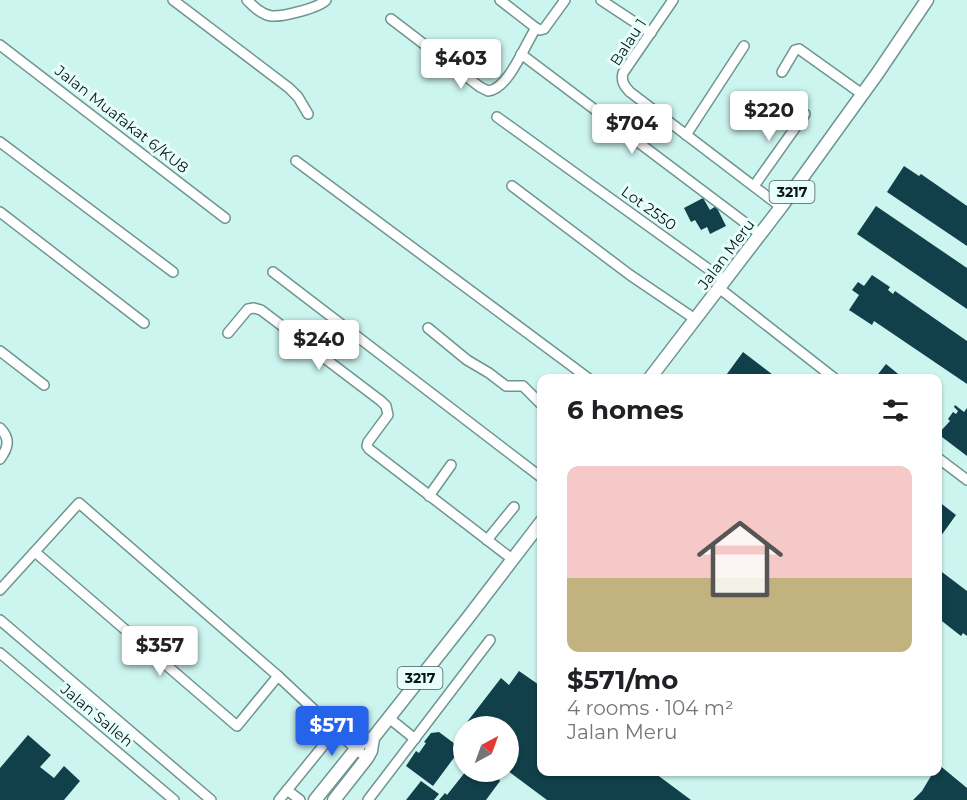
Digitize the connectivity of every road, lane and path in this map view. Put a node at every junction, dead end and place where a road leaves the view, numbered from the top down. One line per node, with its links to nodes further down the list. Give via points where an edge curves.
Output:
1 (173, 0): 17 (street, via 289,88)
2 (247, 0): 3 (street, via 274,16 314,8)
3 (326, 0)
4 (500, 0): 10 (street)
5 (565, 0): 10 (street, via 544,29)
6 (601, 0): 11 (street)
7 (673, 0): 11 (street, Balau 1)
8 (927, 0): 16 (main road, Jalan Meru / 3217)
9 (392, 19): 14 (street, via 484,90 500,86)
10 (536, 28): 14 (street)
11 (651, 33): 20 (street, Balau 1, via 622,78 630,92)
12 (0, 45): 27 (street, Jalan Muafakat 6/KU8)
13 (744, 46): 20 (street)
14 (521, 54): 28 (street)
15 (782, 72): 16 (street, via 799,49)
16 (862, 94): 25 (main road, Jalan Meru / 3217)
17 (308, 114)
18 (805, 114): 24 (street)
19 (497, 117): 31 (street, Lot 2550)
20 (686, 135): 24 (street, Balau 1)
21 (0, 142): 29 (street)
22 (296, 161): 37 (street)
23 (512, 186): 32 (street)
24 (754, 186): 25 (street, Balau 1)
25 (781, 207): 28 (main road, Jalan Meru / 3217)
26 (0, 212): 33 (street)
27 (225, 218)
28 (760, 234): 31 (main road, Jalan Meru / 3217)
29 (172, 272)
30 (273, 272): 46 (street)
31 (722, 284): 32 (main road, Jalan Meru / 3217); 39 (street, Lot 2550)
32 (695, 319): 38 (main road, Jalan Meru / 3217)
33 (144, 323)
34 (428, 328): 41 (street, via 506,386 523,386)
35 (228, 333): 48 (street, via 248,309 261,310 381,401 388,415 367,446)
36 (0, 351): 40 (street)
37 (583, 374)
38 (653, 374)
39 (829, 374)
40 (44, 385)
41 (537, 400)
42 (0, 428): 43 (street, via 8,446)
43 (0, 459)
44 (942, 461): 47 (street)
45 (451, 465): 48 (street)
46 (537, 474)
47 (967, 480)
48 (429, 496): 51 (street)
49 (514, 507): 51 (street)
50 (537, 527): 53 (main road, 3217)
51 (487, 540): 53 (street)
52 (35, 552): 54 (street); 58 (street, via 79,504); 58 (street, via 237,726)
53 (512, 559): 59 (main road, 3217)
54 (0, 590)
55 (0, 620): 67 (street)
56 (490, 640): 62 (street)
57 (0, 653): 66 (street, Jalan Salleh)
58 (278, 676): 60 (street)
59 (388, 718): 61 (main road, 3217); 62 (street)
60 (336, 730): 63 (street); 65 (street)
61 (373, 738): 63 (main road, 3217); 64 (main road, 3217)
62 (415, 739): 72 (street)
63 (356, 749): 64 (street); 70 (main road, 3217)
64 (367, 758): 71 (main road, 3217)
65 (287, 790): 68 (street); 69 (street)
66 (174, 800)
67 (211, 800)
68 (279, 800)
69 (300, 800)
70 (315, 800)
71 (334, 800)
72 (368, 800)

